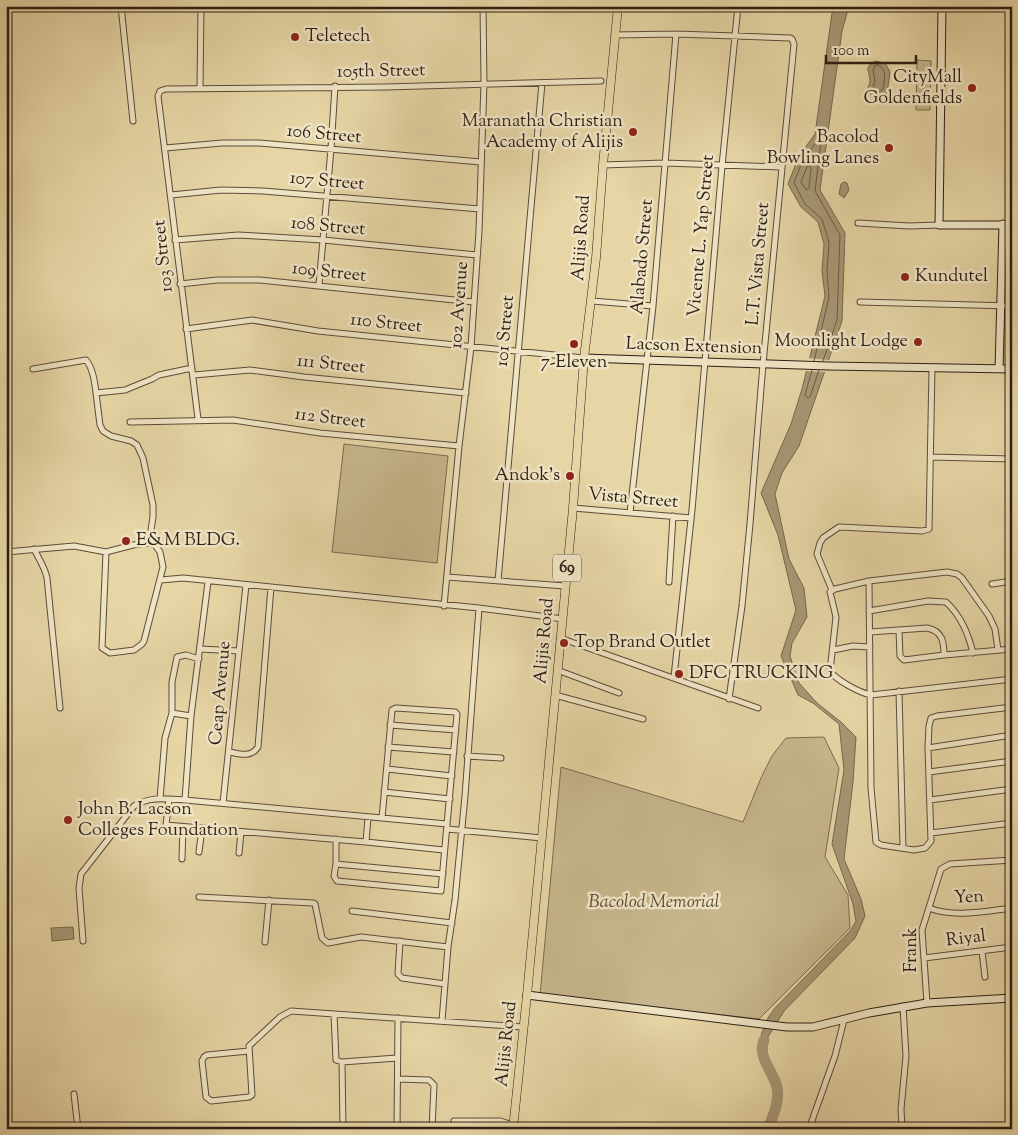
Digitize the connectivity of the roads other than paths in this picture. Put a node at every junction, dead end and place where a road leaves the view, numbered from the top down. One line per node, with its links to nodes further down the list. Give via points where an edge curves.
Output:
1 (120, 6): 16 (street)
2 (201, 6): 14 (street)
3 (482, 6): 11 (street, 102 Avenue)
4 (618, 6): 8 (main road, Alijis Road / 69)
5 (738, 6): 9 (street, Vicente L. Yap Street)
6 (942, 6): 29 (street)
7 (676, 34): 8 (street); 9 (street); 20 (street, Alabado Street)
8 (614, 35): 21 (main road, Alijis Road / 69)
9 (734, 36): 22 (street, Vicente L. Yap Street); 23 (street, L.T. Vista Street, via 790,38 793,41)
10 (601, 81): 12 (street, 105th Street)
11 (484, 83): 12 (street, 105th Street); 13 (street, 105th Street); 19 (street, 102 Avenue)
12 (542, 83): 44 (street, 101 Street)
13 (335, 86): 14 (street, 105th Street); 18 (street)
14 (200, 88): 15 (street, 105th Street)
15 (162, 90): 17 (street, 103 Street, via 158,96)
16 (133, 121)
17 (165, 148): 18 (street, 106 Street, via 238,142); 24 (street, 103 Street)
18 (331, 149): 19 (street, 106 Street); 25 (street)
19 (481, 162): 26 (street, 102 Avenue)
20 (665, 163): 21 (street); 22 (street); 40 (street, Alabado Street)
21 (603, 165): 36 (main road, Alijis Road / 69)
22 (722, 166): 23 (street); 47 (street, Vicente L. Yap Street)
23 (781, 167): 48 (street, L.T. Vista Street)
24 (171, 195): 25 (street, 107 Street, via 239,190); 31 (street, 103 Street)
25 (327, 196): 26 (street, 107 Street); 32 (street)
26 (480, 209): 33 (street, 102 Avenue)
27 (858, 223): 29 (street)
28 (1003, 224): 29 (street); 30 (street); 39 (street)
29 (939, 225)
30 (1012, 225)
31 (175, 240): 32 (street, 108 Street, via 238,235); 34 (street, 103 Street)
32 (323, 240): 33 (street, 108 Street); 35 (street)
33 (477, 255): 37 (street, 102 Avenue)
34 (180, 284): 35 (street, 109 Street, via 232,279); 42 (street, 103 Street)
35 (319, 285): 37 (street, 109 Street)
36 (592, 301): 40 (street); 45 (main road, Alijis Road / 69)
37 (474, 302): 43 (street, 102 Avenue)
38 (860, 302): 39 (street)
39 (1001, 305): 41 (street); 52 (street)
40 (653, 306): 46 (street, Alabado Street)
41 (1012, 306)
42 (186, 329): 43 (street, 110 Street, via 252,320 318,331); 49 (street, 103 Street)
43 (471, 347): 44 (street, 110 Street); 56 (street, 102 Avenue)
44 (518, 350): 45 (street, 110 Street); 72 (street, 101 Street)
45 (584, 358): 46 (street, Lacson Extension); 62 (main road, Alijis Road / 69)
46 (647, 360): 47 (street, Lacson Extension); 63 (street, Alabado Street)
47 (705, 362): 48 (street, Lacson Extension); 65 (street, Vicente L. Yap Street)
48 (763, 364): 50 (street, Lacson Extension); 105 (street, L.T. Vista Street, via 742,606)
49 (192, 368): 54 (street, 103 Street); 55 (street, via 167,372 125,390)
50 (932, 368): 52 (street, Lacson Extension); 60 (street)
51 (33, 369): 55 (street, via 86,360)
52 (999, 369): 53 (street, Lacson Extension)
53 (1012, 369)
54 (194, 375): 56 (street, 111 Street, via 250,370); 57 (street, 103 Street)
55 (96, 393): 66 (street, via 103,430 137,445 143,458 153,504)
56 (466, 393): 59 (street, 102 Avenue)
57 (198, 419): 58 (street, 112 Street); 59 (street, 112 Street, via 232,420 320,433)
58 (130, 422)
59 (459, 446): 70 (street, 102 Avenue)
60 (931, 457): 61 (street); 81 (street, via 929,529 839,527 823,538 817,554)
61 (1012, 459)
62 (573, 508): 63 (street, Vista Street); 79 (main road, Alijis Road / 69)
63 (630, 513): 64 (street, Vista Street)
64 (673, 516): 65 (street, Vista Street); 76 (street)
65 (690, 518): 99 (street, Vicente L. Yap Street)
66 (149, 543): 69 (street); 71 (street, via 155,545 163,560)
67 (34, 549): 68 (street); 69 (street, via 74,546); 107 (street, via 46,570)
68 (6, 552)
69 (106, 552): 71 (street, via 104,650 128,652 142,644 156,588)
70 (447, 577): 72 (street); 82 (street, 102 Avenue)
71 (161, 580): 75 (street, via 183,578)
72 (498, 581): 79 (street)
73 (869, 581): 81 (street); 84 (street); 93 (street, via 947,572 957,574 969,585 994,622)
74 (1012, 581): 77 (street)
75 (208, 582): 78 (street); 90 (street)
76 (669, 582)
77 (992, 584)
78 (246, 585): 80 (street); 94 (street, Ceap Avenue)
79 (565, 586): 85 (main road, Alijis Road / 69)
80 (271, 587): 82 (street); 117 (street, via 258,747 251,754)
81 (832, 590): 92 (street, via 836,617)
82 (444, 606): 83 (street)
83 (479, 608): 85 (street); 119 (street)
84 (869, 611): 87 (street); 95 (street, via 928,601 946,602 962,622)
85 (563, 619): 88 (main road, Alijis Road / 69)
86 (900, 630): 87 (street); 96 (street, via 927,628 936,631 943,641); 96 (street, via 900,656 904,660)
87 (870, 632): 89 (street)
88 (560, 638): 98 (main road, Alijis Road / 69); 99 (street)
89 (870, 647): 92 (street); 103 (street)
90 (200, 649): 94 (street); 97 (street)
91 (1012, 649): 93 (street)
92 (833, 650): 103 (street, via 832,674 863,694)
93 (998, 650): 95 (street)
94 (239, 651): 117 (street, Ceap Avenue)
95 (973, 654): 96 (street)
96 (944, 655)
97 (199, 658): 109 (street, via 177,657 172,682); 110 (street)
98 (557, 670): 102 (street); 104 (main road, Alijis Road / 69)
99 (674, 677): 105 (street)
100 (1012, 679): 101 (street)
101 (899, 691): 103 (street); 145 (street)
102 (619, 694)
103 (871, 695): 145 (street, via 871,788 875,840 881,845)
104 (555, 696): 111 (street); 142 (main road, Alijis Road / 69)
105 (729, 698): 108 (street)
106 (1012, 706): 116 (street, via 931,718)
107 (60, 708)
108 (758, 708)
109 (172, 713): 110 (street); 127 (street, via 165,738)
110 (191, 716): 130 (street)
111 (643, 719)
112 (390, 725): 113 (street); 113 (street, via 393,708 453,712 456,714); 115 (street)
113 (456, 730): 118 (street)
114 (1012, 735): 116 (street)
115 (388, 747): 118 (street); 122 (street)
116 (928, 748): 123 (street)
117 (230, 752): 132 (street, Ceap Avenue)
118 (454, 752): 124 (street)
119 (467, 756): 120 (street); 139 (street)
120 (501, 758)
121 (1012, 761): 123 (street)
122 (386, 769): 124 (street); 126 (street)
123 (929, 772): 131 (street)
124 (452, 776): 129 (street)
125 (1012, 789): 131 (street)
126 (384, 792): 129 (street); 134 (street)
127 (160, 799): 128 (street); 159 (street, via 142,800 134,806 80,874)
128 (169, 799): 130 (street); 137 (street, via 166,825)
129 (450, 799): 136 (street)
130 (185, 800): 132 (street)
131 (930, 800): 141 (street)
132 (224, 803): 133 (street)
133 (368, 817): 134 (street); 144 (street)
134 (382, 818): 136 (street)
135 (1012, 823): 141 (street)
136 (447, 826): 139 (street); 146 (street)
137 (183, 827): 138 (street); 149 (street)
138 (202, 828): 140 (street); 147 (street)
139 (461, 830): 142 (street); 158 (street)
140 (241, 832): 143 (street); 148 (street)
141 (931, 833): 145 (street, via 931,840 925,848)
142 (542, 838): 168 (main road, Alijis Road / 69)
143 (336, 839): 144 (street); 151 (street)
144 (366, 842): 146 (street)
145 (903, 848)
146 (444, 850): 152 (street)
147 (199, 852)
148 (239, 853)
149 (182, 859)
150 (1012, 860): 155 (street, Frank, via 950,864 942,869)
151 (336, 864): 152 (street); 152 (street, via 334,876 337,881 429,890 441,891)
152 (443, 874)
153 (199, 897): 154 (street)
154 (269, 900): 160 (street, via 313,902 322,938 328,943 361,936); 161 (street)
155 (929, 908): 156 (street, Yen, via 954,913); 165 (street, Frank, via 922,930)
156 (1012, 908)
157 (352, 911): 158 (street)
158 (452, 922): 162 (street)
159 (83, 941)
160 (400, 941): 162 (street); 167 (street, via 399,976)
161 (265, 942)
162 (448, 946): 167 (street)
163 (1012, 947): 164 (street, Riyal)
164 (982, 951): 165 (street, Riyal); 166 (street)
165 (924, 958): 170 (street, Frank)
166 (985, 977)
167 (445, 984): 175 (street)
168 (527, 995): 174 (street, via 787,1027 813,1027); 176 (main road, Alijis Road / 69)
169 (1012, 998): 170 (street)
170 (927, 1003): 171 (street)
171 (903, 1006): 174 (street); 189 (street, via 906,1056)
172 (334, 1014): 173 (street); 177 (street, via 291,1011 252,1043); 179 (street, via 335,1057)
173 (398, 1018): 175 (street); 178 (street)
174 (844, 1020): 188 (street)
175 (442, 1021): 176 (street)
176 (523, 1027): 183 (main road, Alijis Road / 69)
177 (249, 1051): 177 (street, via 252,1095 208,1100 204,1057)
178 (397, 1058): 179 (street); 180 (street)
179 (342, 1062): 185 (street)
180 (398, 1079): 186 (street); 187 (street, via 433,1082)
181 (74, 1094): 184 (street)
182 (454, 1121): 183 (street, via 500,1121)
183 (513, 1127)
184 (78, 1129)
185 (343, 1129)
186 (397, 1129)
187 (432, 1129)
188 (809, 1129)
189 (902, 1129)

